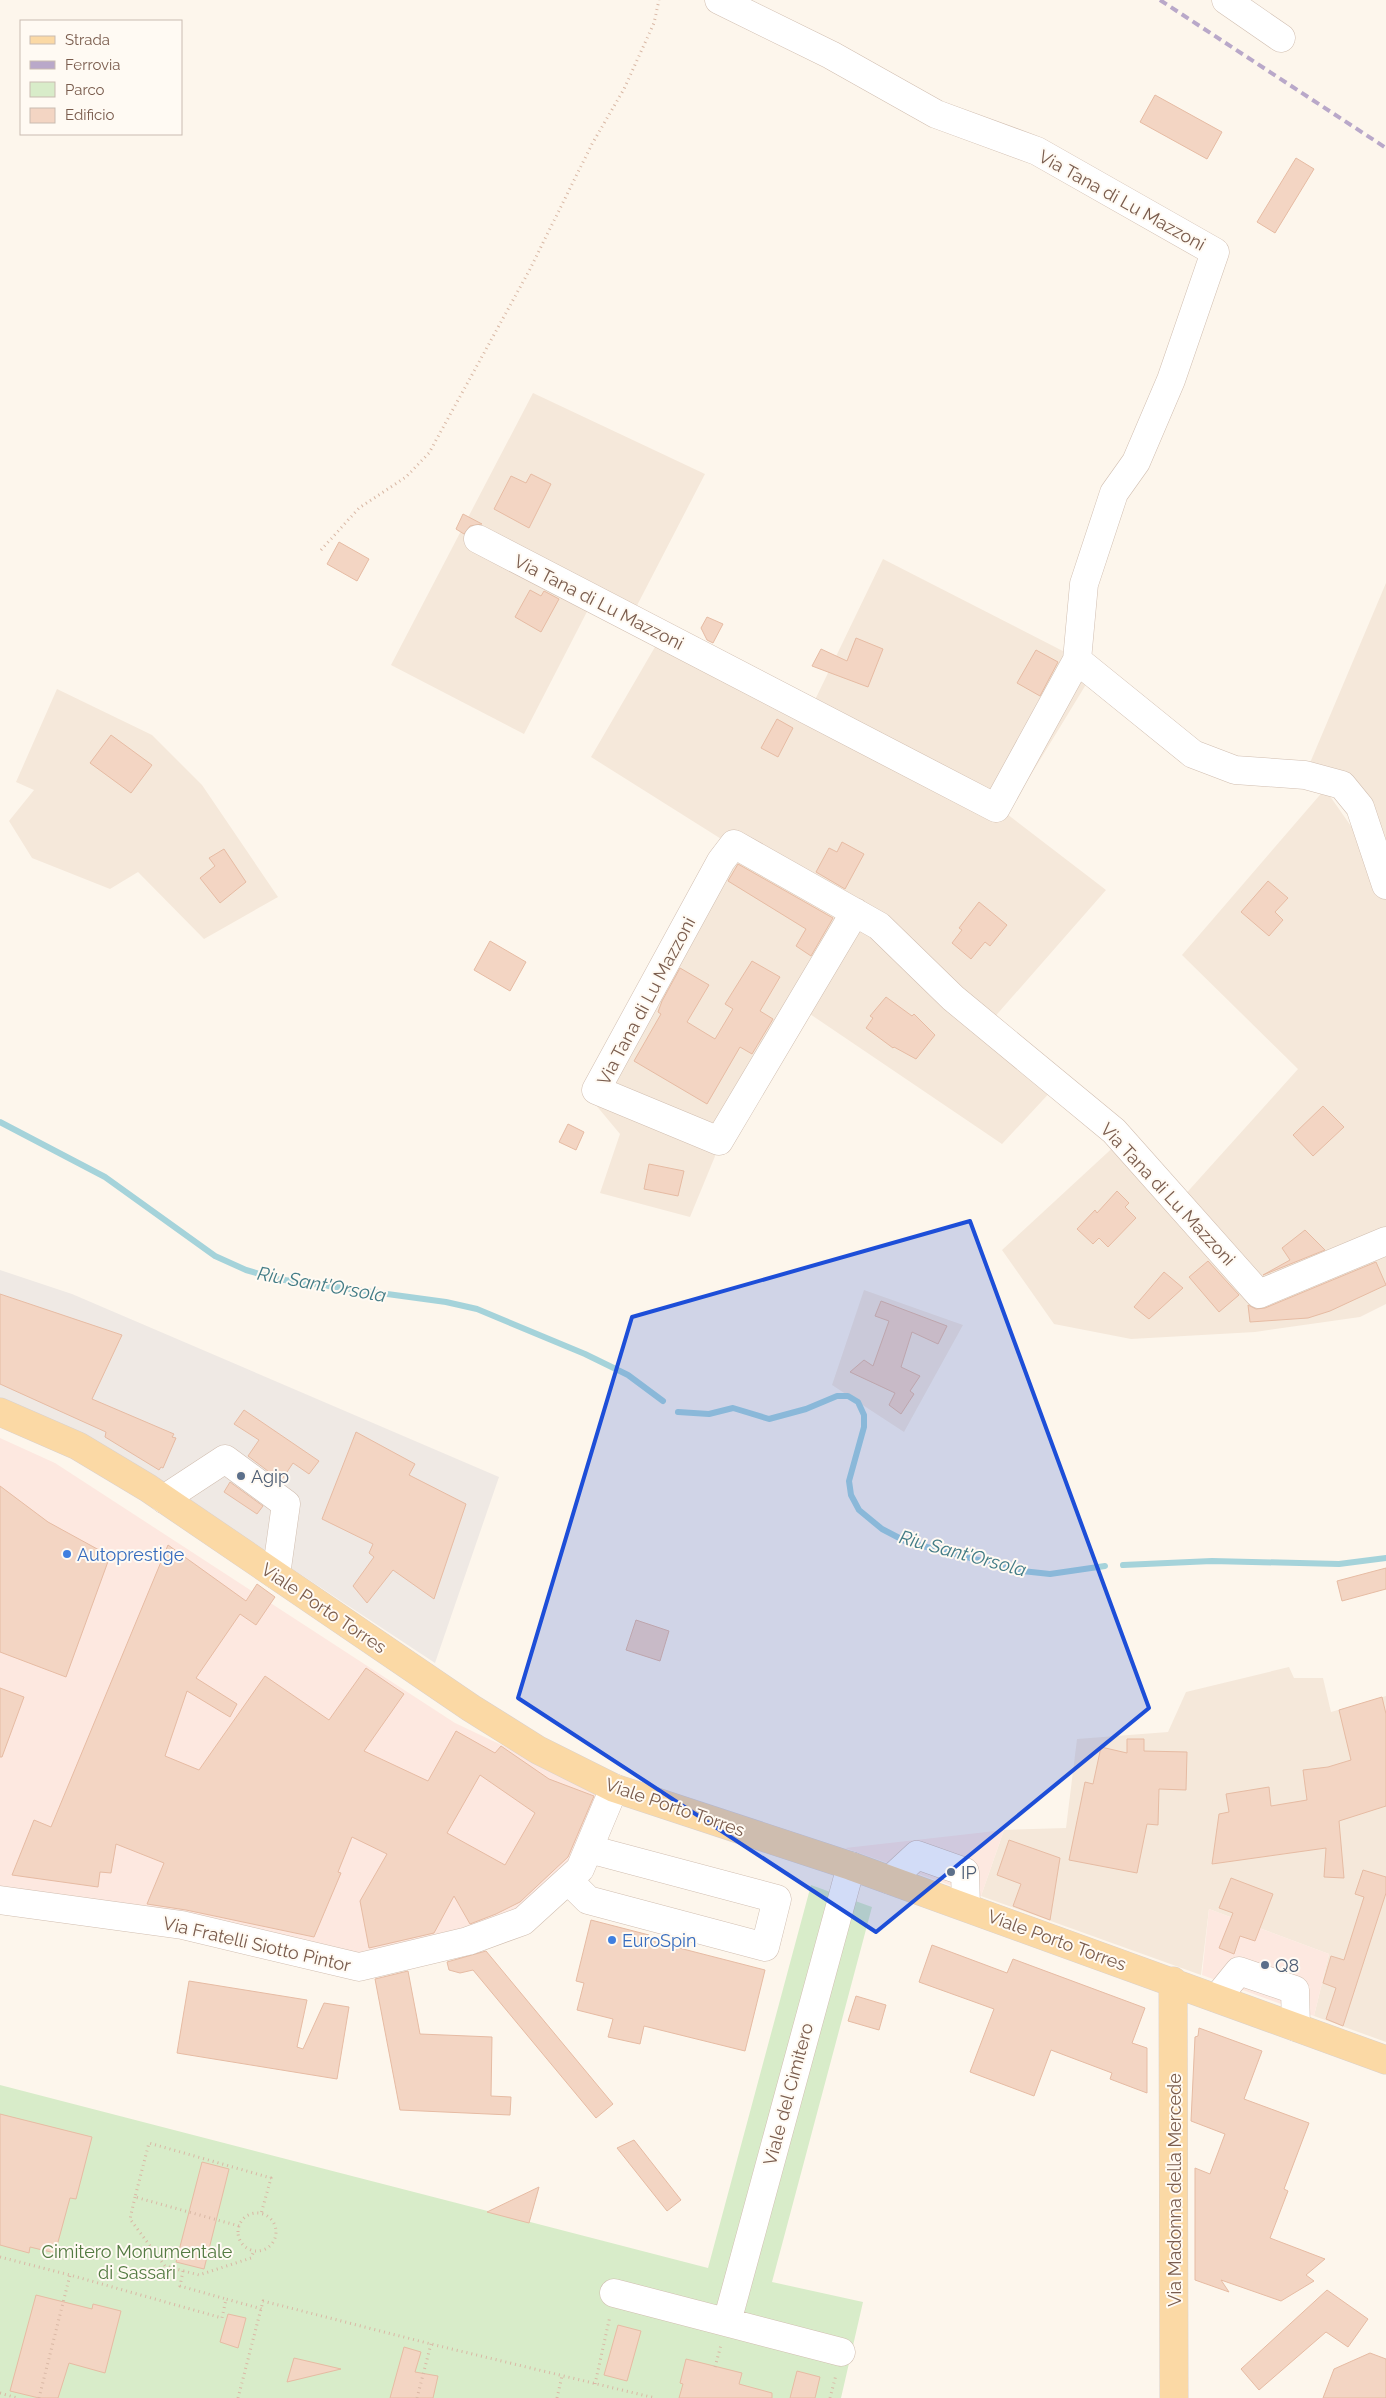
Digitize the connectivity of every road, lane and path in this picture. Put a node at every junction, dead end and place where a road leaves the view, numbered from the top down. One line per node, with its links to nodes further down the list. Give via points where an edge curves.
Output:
1 (659, 0): 6 (path, via 654,23 624,89 429,454 406,477 359,508)
2 (719, 0): 7 (street, Via Tana di Lu Mazzoni, via 831,55 936,114 1037,151 1214,252 1171,380 1136,462 1114,493 1084,584)
3 (1226, 0): 4 (street)
4 (1281, 38)
5 (478, 539): 7 (street, Via Tana di Lu Mazzoni, via 996,808)
6 (321, 550)
7 (1077, 660): 8 (street, via 1193,754 1235,770 1305,774 1342,784 1360,807)
8 (1386, 885)
9 (855, 912): 9 (street, Via Tana di Lu Mazzoni, via 734,844 721,861 596,1090 718,1141); 10 (street, Via Tana di Lu Mazzoni, via 879,926 953,998 1114,1131 1259,1294)
10 (1386, 1241)
11 (0, 1412): 12 (main road, Viale Porto Torres, via 78,1446)
12 (164, 1499): 13 (main road, Viale Porto Torres); 13 (street, via 225,1458 286,1504)
13 (276, 1575): 14 (main road, Viale Porto Torres, via 471,1708 538,1750)
14 (614, 1788): 15 (street, Via Fratelli Siotto Pintor); 16 (main road, Viale Porto Torres)
15 (589, 1848): 17 (street, Via Fratelli Siotto Pintor, via 580,1869); 17 (street, via 778,1899 765,1947 588,1900)
16 (850, 1866): 19 (main road, Viale Porto Torres); 31 (street, Viale del Cimitero)
17 (568, 1880): 18 (street, Via Fratelli Siotto Pintor, via 523,1921 468,1941 360,1967 182,1925)
18 (0, 1900)
19 (1173, 1981): 20 (main road, Viale Porto Torres); 43 (main road, Via Madonna della Mercede)
20 (1386, 2060)
21 (135, 2197): 22 (path, via 149,2143 271,2178); 23 (path); 26 (path, via 130,2219 165,2266)
22 (261, 2214): 23 (path, via 248,2216); 24 (path, via 272,2221 276,2233 267,2248)
23 (239, 2226): 24 (path, via 243,2245)
24 (254, 2251): 26 (path, via 251,2258 199,2275)
25 (0, 2257): 27 (path)
26 (183, 2271): 29 (path, via 180,2286)
27 (70, 2275): 29 (path, via 222,2318); 38 (path)
28 (614, 2293): 31 (street); 35 (path)
29 (226, 2299): 30 (path)
30 (262, 2309): 32 (path, via 264,2301); 39 (path)
31 (727, 2322): 33 (street)
32 (431, 2344): 34 (path); 40 (path)
33 (841, 2352)
34 (562, 2376): 35 (path); 41 (path)
35 (595, 2384): 42 (path)
36 (0, 2394): 37 (path)
37 (17, 2398)
38 (38, 2398)
39 (238, 2398)
40 (416, 2398)
41 (557, 2398)
42 (655, 2398)
43 (1174, 2398)

